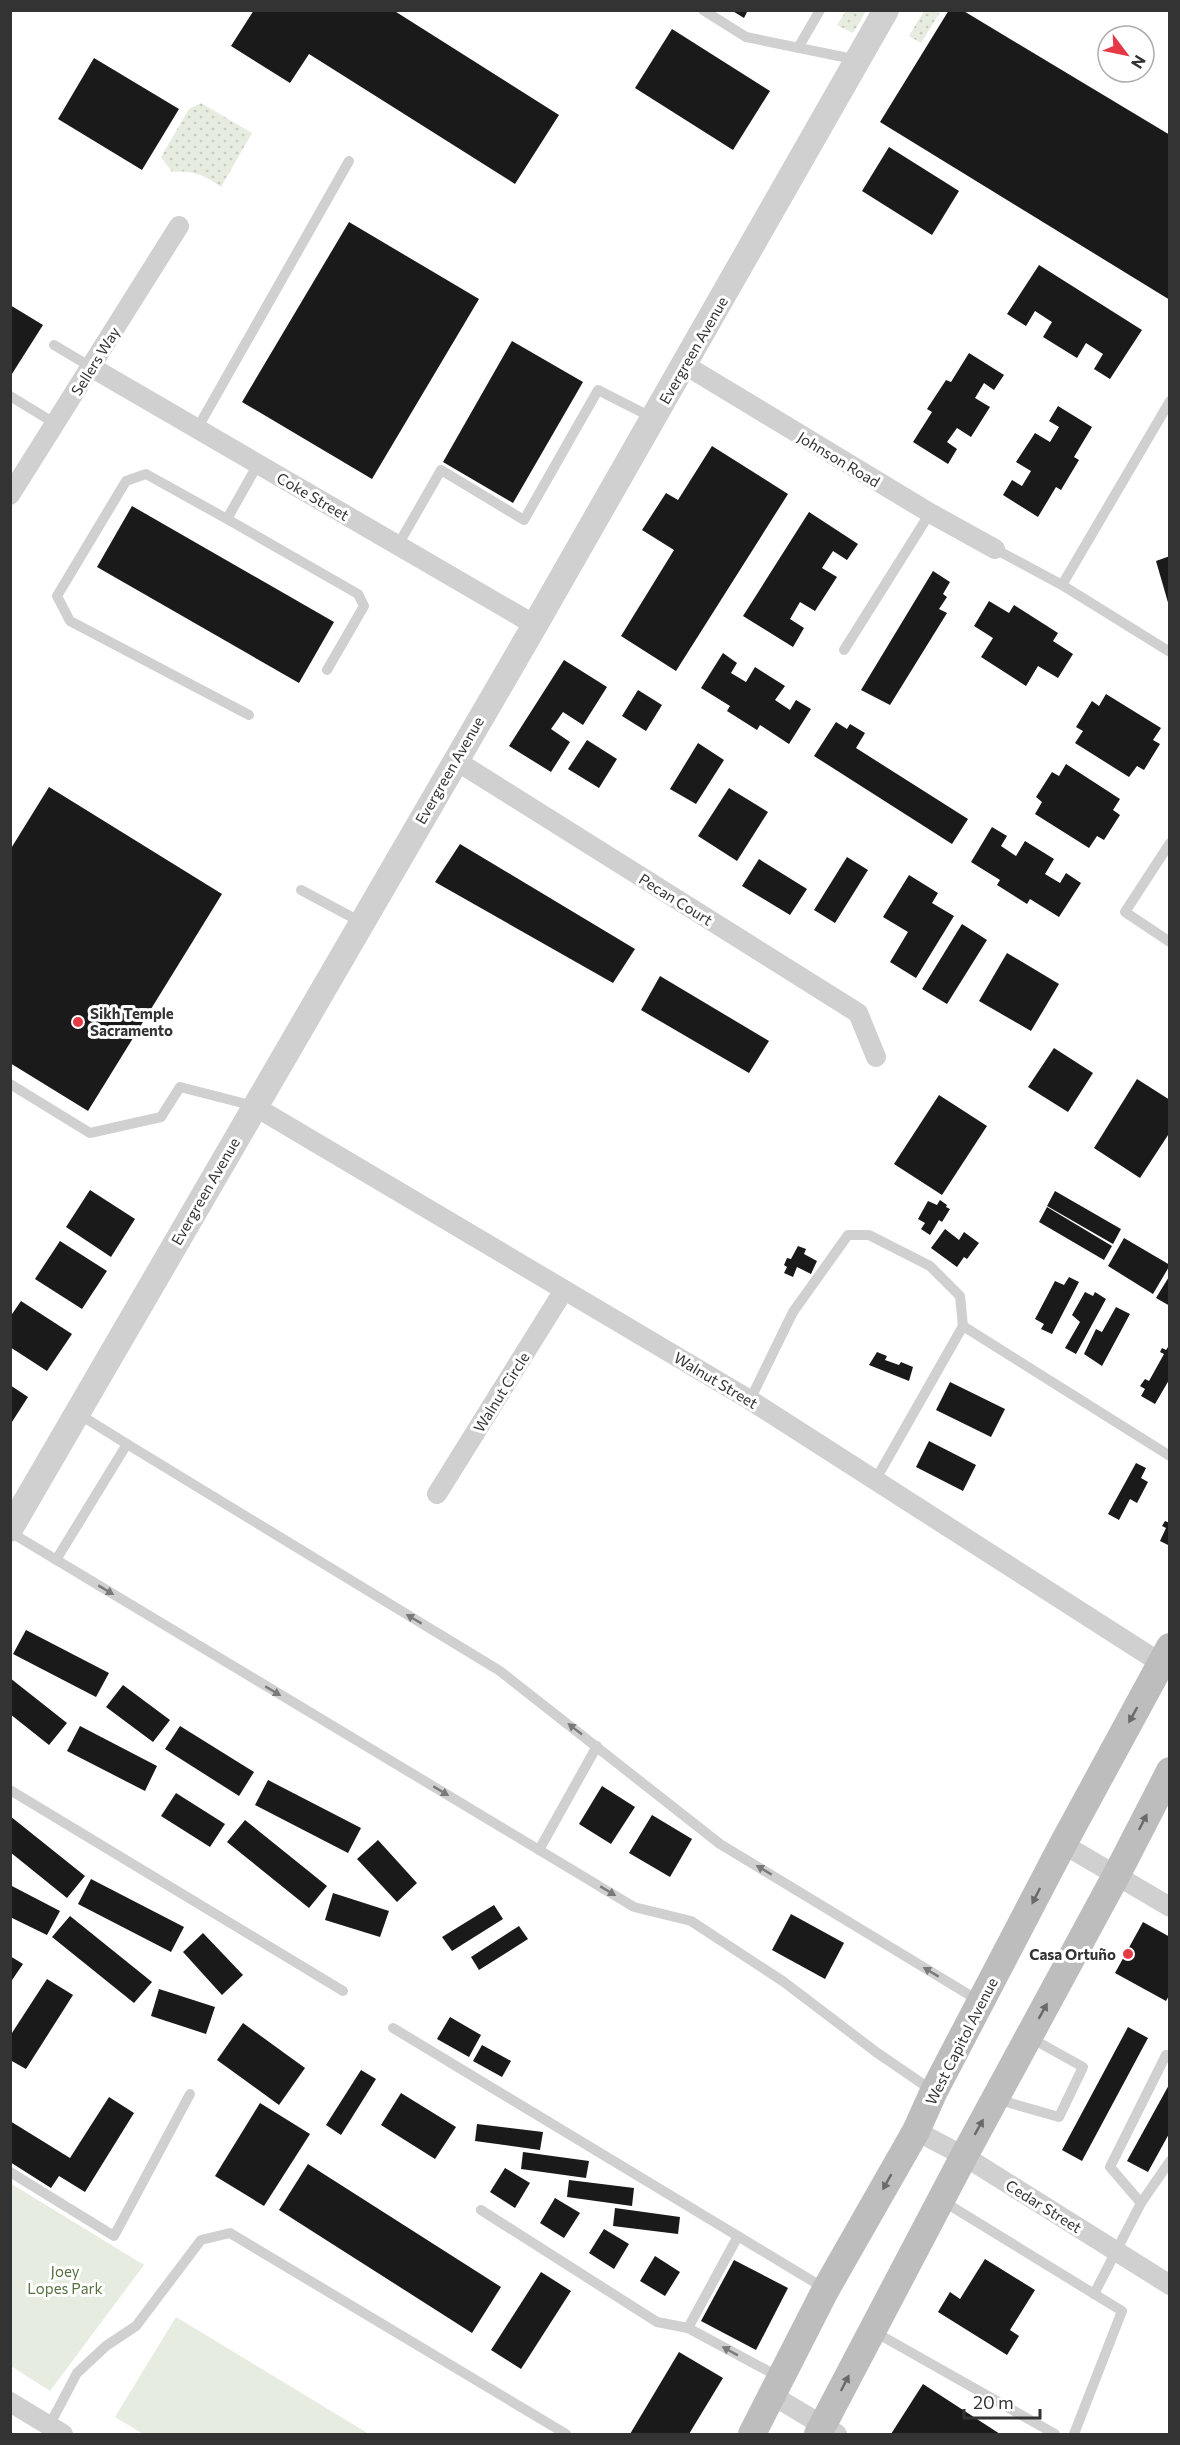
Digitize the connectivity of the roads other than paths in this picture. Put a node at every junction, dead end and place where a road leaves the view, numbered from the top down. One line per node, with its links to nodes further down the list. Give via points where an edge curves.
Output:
1 (703, 10): 4 (lane, via 746,37)
2 (820, 10): 4 (lane)
3 (886, 10): 5 (street, Evergreen Avenue)
4 (798, 48): 5 (lane)
5 (858, 60): 9 (street, Evergreen Avenue)
6 (349, 161): 15 (lane)
7 (179, 226): 10 (street, Sellers Way)
8 (54, 345): 10 (lane)
9 (684, 365): 13 (street, Evergreen Avenue); 18 (street, Johnson Road)
10 (91, 367): 14 (street, Sellers Way); 15 (street, Coke Street)
11 (10, 396): 14 (lane)
12 (1170, 401): 22 (lane)
13 (654, 418): 20 (lane, via 598,390 524,520 441,470); 23 (street, Evergreen Avenue)
14 (56, 424): 17 (street, Sellers Way)
15 (197, 429): 16 (street, Coke Street)
16 (258, 464): 19 (lane); 20 (street, Coke Street)
17 (10, 495)
18 (930, 513): 21 (street, Johnson Road); 24 (lane)
19 (226, 519): 26 (lane, via 358,594 364,606); 27 (lane, via 146,474 126,481 57,596 70,621)
20 (398, 545): 23 (street, Coke Street)
21 (995, 549): 22 (lane)
22 (1062, 585): 25 (lane)
23 (535, 625): 28 (street, Evergreen Avenue)
24 (844, 650)
25 (1170, 652)
26 (327, 670)
27 (249, 715)
28 (455, 760): 31 (street, Evergreen Avenue); 33 (street, Pecan Court, via 858,1013)
29 (1170, 843): 32 (lane, via 1125,912)
30 (301, 890): 31 (lane)
31 (361, 922): 35 (street, Evergreen Avenue)
32 (1170, 942)
33 (876, 1057)
34 (10, 1084): 35 (lane, via 90,1132 161,1117 180,1087)
35 (254, 1106): 36 (street, Walnut Street); 39 (street, Evergreen Avenue)
36 (564, 1290): 38 (street, Walnut Street); 43 (street, Walnut Circle)
37 (963, 1326): 38 (lane, via 960,1296 930,1266 869,1235 848,1235 793,1312); 41 (lane); 42 (lane)
38 (750, 1400): 42 (street, Walnut Street)
39 (77, 1413): 40 (lane); 44 (street, Evergreen Avenue)
40 (127, 1444): 45 (lane); 47 (lane, one-way to 40, via 500,1671)
41 (1170, 1456)
42 (876, 1479): 46 (street, Walnut Street)
43 (437, 1494)
44 (10, 1530): 45 (lane)
45 (56, 1560): 51 (lane, one-way to 51)
46 (1167, 1660): 50 (main road, West Capitol Avenue, one-way to 50)
47 (597, 1746): 51 (lane); 55 (lane, one-way to 47, via 720,1844)
48 (1170, 1771): 52 (main road, one-way to 48)
49 (10, 1790): 54 (lane)
50 (1063, 1844): 52 (street); 55 (main road, West Capitol Avenue, one-way to 55)
51 (539, 1850): 59 (lane, one-way to 59, via 634,1907 691,1922 784,1982)
52 (1117, 1874): 53 (street); 57 (main road, one-way to 52)
53 (1170, 1906)
54 (343, 1991)
55 (981, 2002): 59 (main road, West Capitol Avenue)
56 (393, 2028): 69 (lane)
57 (1028, 2037): 61 (main road); 61 (lane, via 1083,2067 1059,2116)
58 (1170, 2058): 67 (lane, via 1166,2055 1110,2167)
59 (934, 2091): 62 (main road, West Capitol Avenue)
60 (190, 2094): 65 (lane, via 114,2236)
61 (995, 2099): 63 (main road, one-way to 61)
62 (916, 2131): 63 (street, Cedar Street); 72 (main road, West Capitol Avenue, one-way to 72)
63 (964, 2156): 66 (main road); 70 (street, Cedar Street)
64 (1170, 2161): 67 (lane)
65 (10, 2172)
66 (941, 2200): 73 (lane); 75 (main road)
67 (1142, 2203): 70 (lane)
68 (481, 2210): 74 (lane, via 657,2322)
69 (738, 2236): 72 (lane); 74 (lane)
70 (1116, 2252): 71 (street, Cedar Street); 73 (lane)
71 (1170, 2285)
72 (826, 2289): 76 (main road, West Capitol Avenue)
73 (1094, 2294): 83 (lane, via 1122,2311)
74 (688, 2328): 76 (lane, one-way to 74)
75 (872, 2331): 78 (main road, one-way to 75); 82 (lane)
76 (777, 2387): 78 (street); 81 (main road, West Capitol Avenue)
77 (10, 2402): 79 (street)
78 (826, 2431)
79 (52, 2432): 80 (lane, via 77,2373 106,2346 136,2326 201,2240 230,2233)
80 (566, 2434)
81 (752, 2434)
82 (1055, 2434)
83 (1074, 2434)

